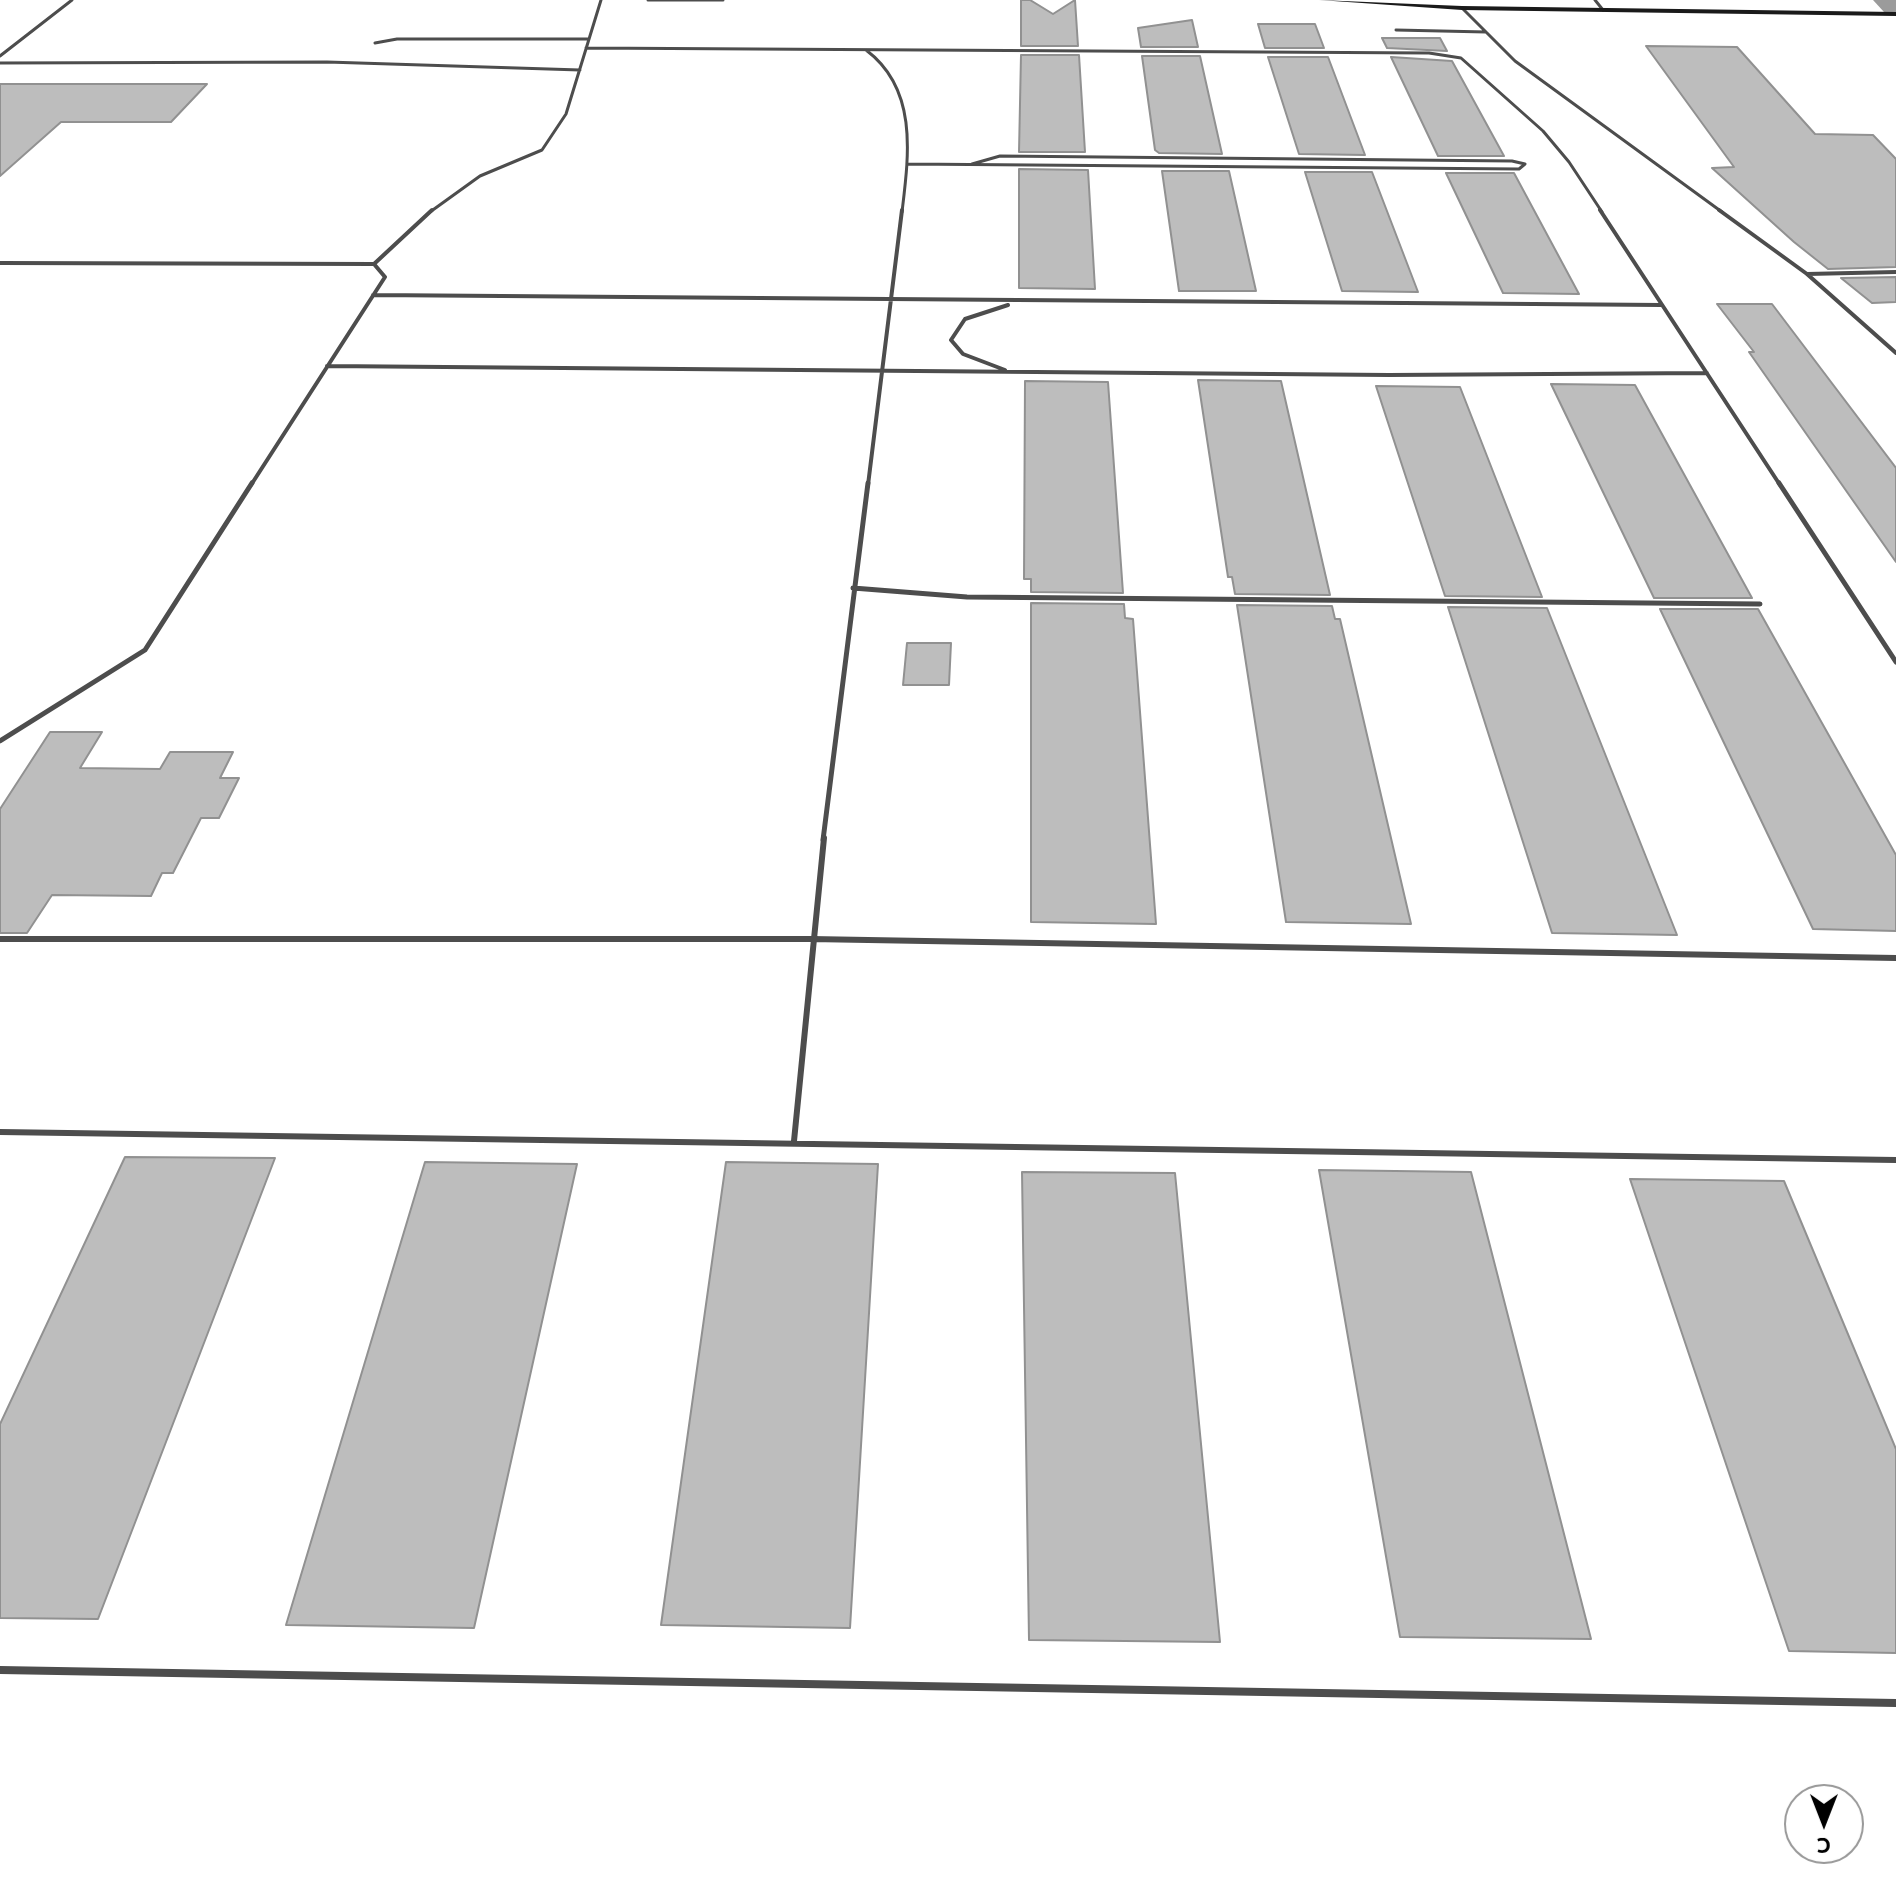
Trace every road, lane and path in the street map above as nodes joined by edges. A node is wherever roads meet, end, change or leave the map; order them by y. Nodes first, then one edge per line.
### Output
1 (72, 0) edge
2 (601, 0) edge
3 (648, 0) edge
4 (723, 0) edge
5 (1322, 0) edge
6 (1595, 0) edge
7 (1462, 8) junction
8 (1603, 10) junction
9 (1896, 14) edge
10 (1396, 30) dead end
11 (1486, 32) junction
12 (589, 39) junction
13 (375, 43) dead end
14 (586, 48) junction
15 (866, 50) junction
16 (0, 56) edge
17 (0, 63) edge
18 (580, 70) junction
19 (908, 164) junction
20 (972, 164) junction
21 (0, 263) edge
22 (374, 264) junction
23 (1896, 272) edge
24 (1807, 274) junction
25 (373, 295) junction
26 (892, 300) junction
27 (1023, 302) junction
28 (1662, 305) junction
29 (1896, 353) edge
30 (327, 366) junction
31 (882, 372) junction
32 (1014, 373) junction
33 (1707, 373) junction
34 (853, 588) junction
35 (1760, 604) dead end
36 (1896, 662) edge
37 (0, 741) edge
38 (0, 939) edge
39 (811, 939) junction
40 (1896, 958) edge
41 (0, 1132) edge
42 (794, 1141) junction
43 (1896, 1160) edge
44 (0, 1670) edge
45 (1896, 1703) edge

1 - 16 lane
2 - 12 lane
3 - 4 lane
5 - 7 main road
6 - 8 lane
7 - 8 main road
7 - 11 lane
8 - 9 main road
10 - 11 lane
11 - 24 lane
12 - 13 lane
12 - 14 lane
14 - 15 lane
14 - 18 lane
15 - 19 lane
15 - 28 lane
17 - 18 lane
18 - 22 lane
19 - 20 lane
19 - 26 lane
20 - 20 lane
21 - 22 lane
22 - 25 lane
23 - 24 lane
24 - 29 lane
25 - 26 lane
25 - 30 lane
26 - 27 lane
26 - 31 lane
27 - 28 lane
27 - 32 lane
28 - 33 lane
30 - 31 lane
30 - 37 lane
31 - 32 lane
31 - 34 lane
32 - 33 lane
33 - 36 lane
34 - 35 lane
34 - 39 lane
38 - 39 lane
39 - 40 lane
39 - 42 lane
41 - 42 lane
42 - 43 lane
44 - 45 lane

